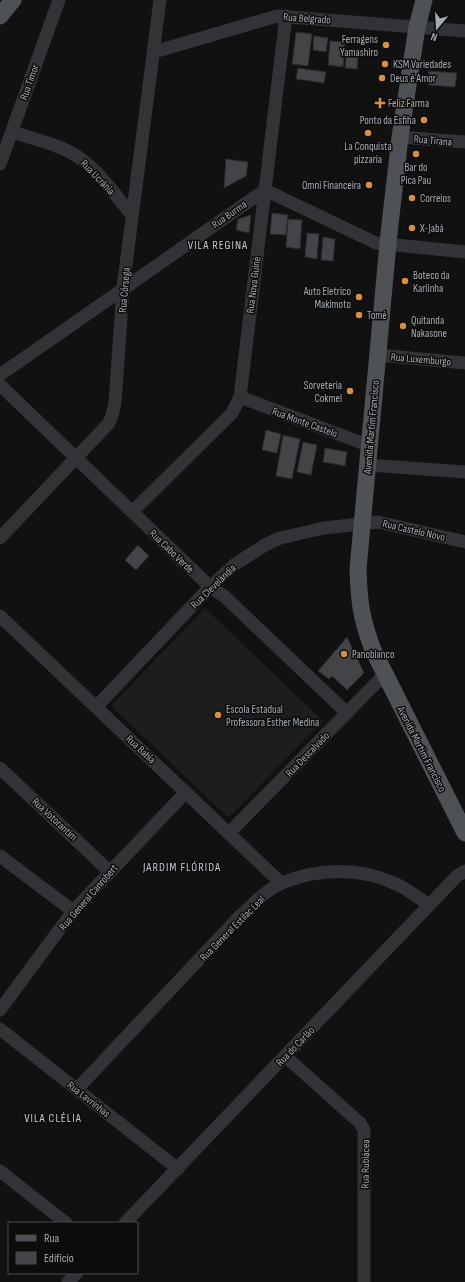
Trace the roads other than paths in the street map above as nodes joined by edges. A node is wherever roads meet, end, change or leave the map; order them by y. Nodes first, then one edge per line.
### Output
1 (59, 0) edge
2 (160, 0) edge
3 (424, 0) edge
4 (286, 16) junction
5 (418, 27) junction
6 (465, 31) edge
7 (154, 52) junction
8 (12, 132) junction
9 (400, 137) junction
10 (465, 142) edge
11 (0, 164) edge
12 (265, 190) junction
13 (132, 215) junction
14 (388, 245) junction
15 (465, 252) edge
16 (123, 288) junction
17 (378, 355) junction
18 (465, 363) edge
19 (0, 375) edge
20 (0, 385) edge
21 (240, 398) junction
22 (370, 446) junction
23 (76, 458) junction
24 (368, 465) junction
25 (465, 472) edge
26 (132, 512) junction
27 (363, 523) junction
28 (0, 538) edge
29 (465, 542) edge
30 (210, 587) junction
31 (0, 616) edge
32 (385, 674) junction
33 (96, 707) junction
34 (347, 713) junction
35 (0, 768) edge
36 (186, 792) junction
37 (229, 833) junction
38 (465, 833) edge
39 (0, 856) edge
40 (110, 871) junction
41 (465, 871) edge
42 (281, 883) junction
43 (429, 905) junction
44 (73, 911) junction
45 (0, 1010) edge
46 (0, 1029) edge
47 (285, 1056) junction
48 (77, 1089) junction
49 (178, 1169) junction
50 (0, 1171) edge
51 (65, 1222) edge
52 (126, 1222) edge
53 (76, 1274) edge
54 (68, 1282) edge
55 (364, 1282) edge

1 - 8 street, Rua Timor
2 - 7 street, Rua Córsega
3 - 5 main road, Avenida Martim Francisco
4 - 5 street, Rua Belgrado
4 - 7 street, Rua Belgrado
4 - 12 street, Rua Nova Guiné
5 - 6 street, Rua Belgrado
5 - 9 main road, Avenida Martim Francisco
7 - 13 street, Rua Córsega
8 - 11 street, Rua Timor
8 - 13 street, Rua Ucrânia
9 - 10 street, Rua Tirana
9 - 14 main road, Avenida Martim Francisco
12 - 14 street
12 - 16 street, Rua Burma
12 - 21 street, Rua Nova Guiné
13 - 16 street, Rua Córsega
14 - 15 street
14 - 17 main road, Avenida Martim Francisco
16 - 19 street, Rua Burma
16 - 23 street, Rua Córsega
17 - 18 street, Rua Luxemburgo
17 - 22 main road, Avenida Martim Francisco
20 - 23 street, Rua Cabo Verde
21 - 22 street, Rua Monte Castelo
21 - 26 street, Rua Nova Guiné
22 - 24 main road, Avenida Martim Francisco
23 - 26 street, Rua Cabo Verde
23 - 28 street, Rua Córsega
24 - 25 street
24 - 27 main road, Avenida Martim Francisco
26 - 30 street, Rua Cabo Verde
27 - 29 street, Rua Castelo Novo
27 - 30 street, Rua Clevelândia
27 - 32 main road, Avenida Martim Francisco
30 - 33 street, Rua Clevelândia
30 - 34 street, Rua Cabo Verde
31 - 33 street, Rua Bahia
32 - 34 street, Rua Descalvado
32 - 38 main road, Avenida Martim Francisco
33 - 36 street, Rua Bahia
34 - 37 street, Rua Descalvado
35 - 40 street, Rua Votorantim
36 - 37 street, Rua Bahia
36 - 40 street, Rua General Canrobert
37 - 42 street, Rua Bahia
39 - 44 street
40 - 44 street, Rua General Canrobert
41 - 43 street, Rua do Carlão
42 - 43 street, Rua General Estilac Leal
42 - 48 street, Rua General Estilac Leal
43 - 47 street, Rua do Carlão
44 - 45 street, Rua General Canrobert
46 - 48 street, Rua Lavrinhas
47 - 49 street, Rua do Carlão
47 - 55 street, Rua Rubiácea
48 - 49 street, Rua Lavrinhas
49 - 52 street, Rua do Carlão
50 - 51 street
53 - 54 street

